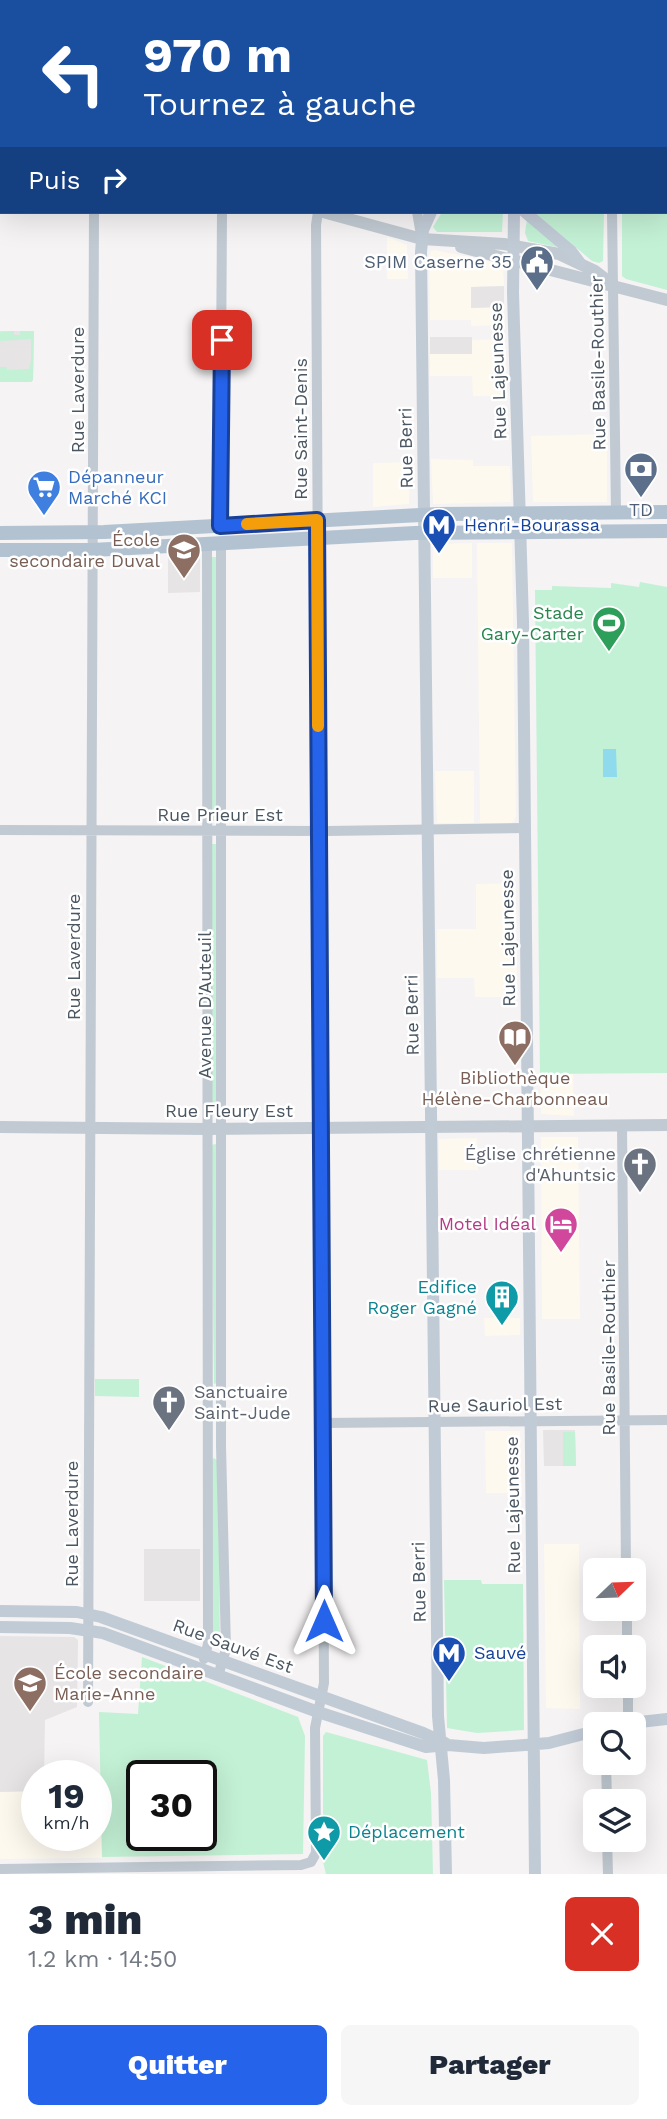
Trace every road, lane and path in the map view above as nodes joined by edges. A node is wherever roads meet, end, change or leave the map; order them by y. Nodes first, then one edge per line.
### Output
1 (94, 214) edge
2 (222, 214) edge
3 (320, 214) edge
4 (328, 214) edge
5 (417, 214) edge
6 (430, 214) edge
7 (514, 214) edge
8 (527, 214) edge
9 (612, 214) edge
10 (422, 239) junction
11 (444, 242) junction
12 (514, 245) junction
13 (514, 260) junction
14 (580, 263) junction
15 (613, 285) junction
16 (667, 300) edge
17 (667, 512) edge
18 (616, 513) junction
19 (521, 514) junction
20 (424, 515) junction
21 (317, 520) junction
22 (220, 526) junction
23 (667, 531) edge
24 (92, 532) junction
25 (521, 532) junction
26 (0, 533) edge
27 (425, 533) junction
28 (317, 538) junction
29 (214, 544) junction
30 (0, 550) edge
31 (93, 550) junction
32 (524, 828) junction
33 (0, 830) edge
34 (91, 830) junction
35 (428, 830) junction
36 (207, 831) junction
37 (221, 831) junction
38 (319, 831) junction
39 (667, 1125) edge
40 (527, 1126) junction
41 (622, 1126) junction
42 (0, 1127) edge
43 (89, 1127) junction
44 (431, 1127) junction
45 (207, 1129) junction
46 (221, 1129) junction
47 (321, 1129) junction
48 (626, 1420) junction
49 (667, 1420) edge
50 (530, 1421) junction
51 (434, 1422) junction
52 (323, 1423) junction
53 (626, 1558) edge
54 (0, 1612) edge
55 (87, 1614) junction
56 (0, 1627) edge
57 (87, 1630) junction
58 (205, 1655) junction
59 (223, 1661) junction
60 (200, 1669) junction
61 (218, 1676) junction
62 (323, 1698) junction
63 (88, 1702) dead end
64 (318, 1712) junction
65 (667, 1719) edge
66 (646, 1721) edge
67 (583, 1734) edge
68 (443, 1744) junction
69 (533, 1745) junction
70 (607, 1852) edge
71 (0, 1869) edge
72 (446, 1874) edge
73 (535, 1874) edge
74 (608, 1874) edge

1 - 24 street, Rue Laverdure
2 - 22 street
3 - 21 street, Rue Saint-Denis
4 - 10 street
5 - 10 street, Rue Berri
6 - 10 main road, Rue Berri
7 - 12 main road, Rue Lajeunesse
8 - 14 main road
9 - 15 street, Rue Basile-Routhier
10 - 11 street
10 - 20 main road, Rue Berri
11 - 12 street
11 - 13 street
12 - 13 main road, Rue Lajeunesse
12 - 14 street
13 - 15 street
13 - 19 main road, Rue Lajeunesse
14 - 15 street
15 - 16 street
15 - 18 street, Rue Basile-Routhier
17 - 18 main road
18 - 19 main road
19 - 20 main road
19 - 25 main road, Rue Lajeunesse
20 - 21 main road
20 - 27 main road, Rue Berri
21 - 22 main road
21 - 28 street, Rue Saint-Denis
22 - 24 main road
23 - 25 main road
24 - 26 main road
24 - 31 street, Rue Laverdure
25 - 27 main road
25 - 32 main road, Rue Lajeunesse
27 - 28 main road
27 - 35 main road, Rue Berri
28 - 29 main road
28 - 38 street, Rue Saint-Denis
29 - 31 main road
29 - 36 street, Avenue D'Auteuil
29 - 37 street, Avenue D'Auteuil
30 - 31 main road
31 - 34 street, Rue Laverdure
32 - 35 street, Rue Prieur Est
32 - 40 main road, Rue Lajeunesse
33 - 34 street, Rue Prieur Est
34 - 36 street, Rue Prieur Est
34 - 43 street, Rue Laverdure
35 - 38 street, Rue Prieur Est
35 - 44 main road, Rue Berri
36 - 37 street, Rue Prieur Est
36 - 45 street, Avenue D'Auteuil
37 - 38 street, Rue Prieur Est
37 - 46 street, Avenue D'Auteuil
38 - 47 street, Rue Saint-Denis
39 - 41 street, Rue Fleury Est
40 - 41 street, Rue Fleury Est
40 - 44 street, Rue Fleury Est
40 - 50 main road, Rue Lajeunesse
41 - 48 street, Rue Basile-Routhier
42 - 43 street, Rue Fleury Est
43 - 45 street, Rue Fleury Est
43 - 55 street, Rue Laverdure
44 - 47 street, Rue Fleury Est
44 - 51 main road, Rue Berri
45 - 46 street, Rue Fleury Est
45 - 58 street, Avenue D'Auteuil
46 - 47 street, Rue Fleury Est
46 - 59 street, Avenue D'Auteuil
47 - 52 street, Rue Saint-Denis
48 - 49 street, Rue Sauriol Est
48 - 50 street, Rue Sauriol Est
48 - 53 street, Rue Basile-Routhier
50 - 51 street, Rue Sauriol Est
50 - 69 main road, Rue Lajeunesse
51 - 52 street, Rue Sauriol Est
51 - 68 main road, Rue Berri
52 - 62 street, Rue Saint-Denis
54 - 55 main road, Rue Sauvé Est
55 - 57 street, Rue Laverdure
55 - 58 main road, Rue Sauvé Est
56 - 57 main road, Rue Sauvé Est
57 - 60 main road, Rue Sauvé Est
57 - 63 street, Rue Laverdure
58 - 59 main road, Rue Sauvé Est
58 - 60 street, Avenue D'Auteuil
59 - 61 street, Avenue D'Auteuil
59 - 62 main road, Rue Sauvé Est
60 - 61 main road, Rue Sauvé Est
61 - 64 main road, Rue Sauvé Est
62 - 64 street, Rue Saint-Denis
62 - 68 main road, Rue Sauvé Est
64 - 68 main road, Rue Sauvé Est
64 - 71 street, Rue Saint-Denis
65 - 66 main road
67 - 69 main road, Rue Sauvé Est
68 - 69 main road, Rue Sauvé Est
68 - 72 main road, Rue Berri
69 - 73 main road, Rue Lajeunesse
70 - 74 street

